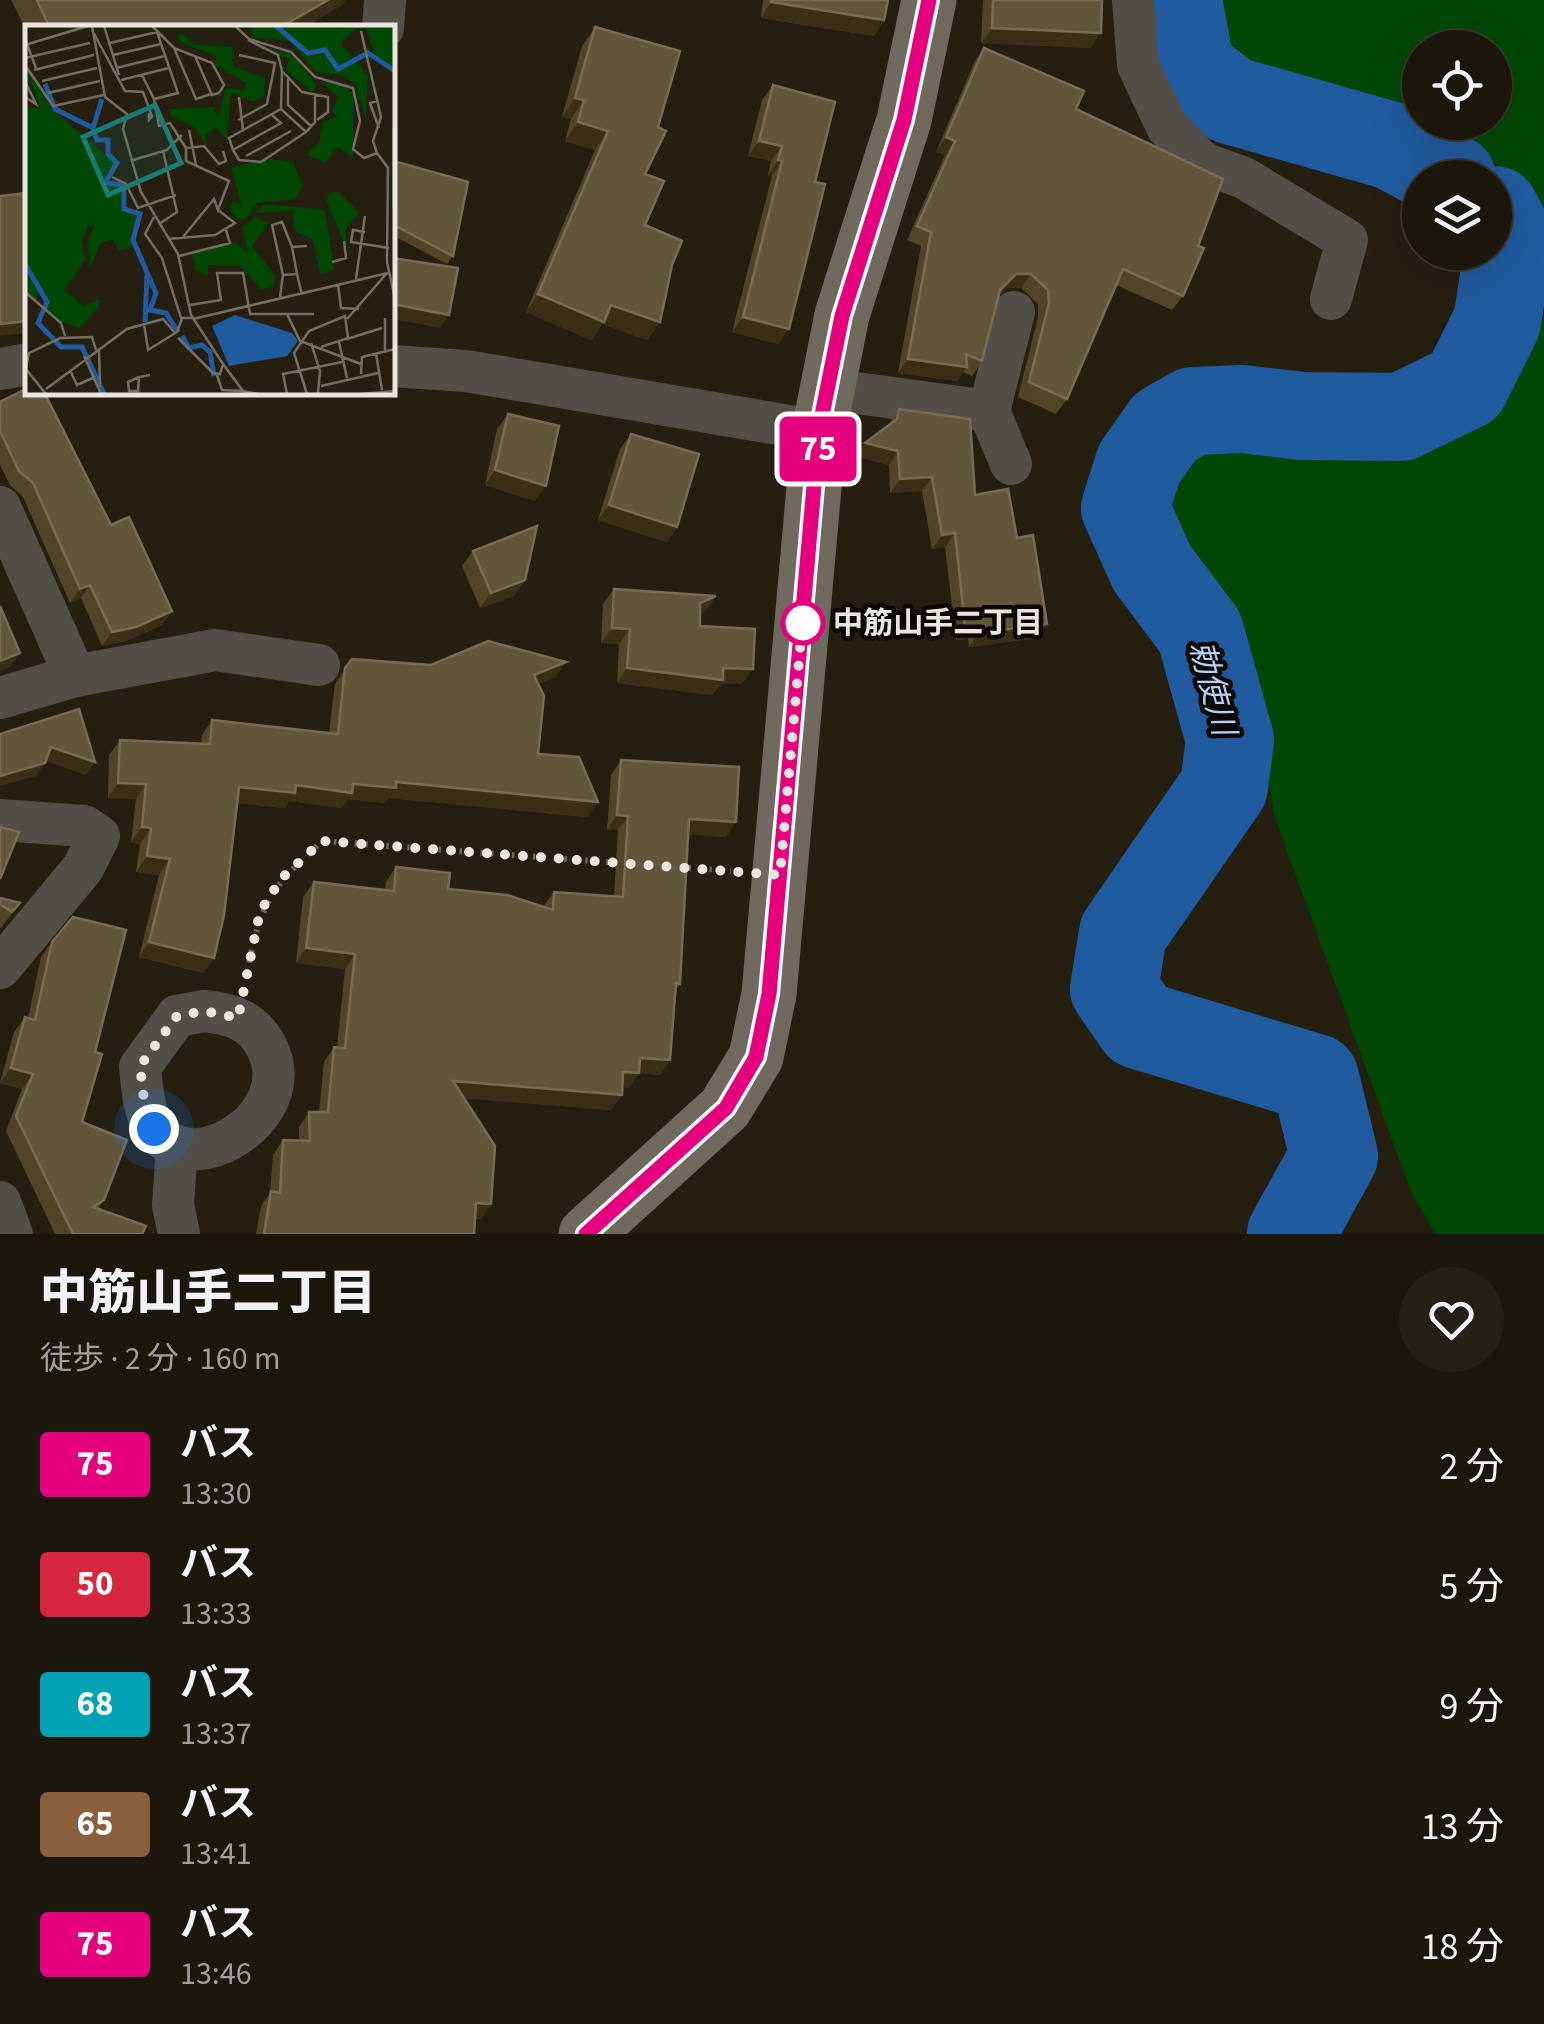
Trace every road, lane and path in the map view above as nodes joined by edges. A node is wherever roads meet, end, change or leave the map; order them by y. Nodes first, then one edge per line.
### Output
1 (385, 0) edge
2 (928, 0) edge
3 (1133, 0) edge
4 (383, 25) edge
5 (1331, 298) dead end
6 (1014, 312) dead end
7 (25, 364) edge
8 (395, 366) edge
9 (0, 368) edge
10 (823, 410) junction
11 (989, 411) junction
12 (1011, 464) dead end
13 (0, 507) edge
14 (319, 665) dead end
15 (75, 676) junction
16 (0, 698) edge
17 (0, 820) edge
18 (641, 864) edge
19 (661, 866) edge
20 (780, 875) junction
21 (0, 968) edge
22 (238, 1018) junction
23 (177, 1146) junction
24 (0, 1202) edge
25 (12, 1234) edge
26 (179, 1234) edge
27 (586, 1234) edge

1 - 4 street
2 - 10 street
3 - 5 street
6 - 11 street
7 - 9 street
8 - 10 street
10 - 11 street
10 - 20 street
11 - 12 street
13 - 15 street
14 - 15 street
15 - 16 street
17 - 21 street
18 - 22 path
19 - 20 path
20 - 27 street
22 - 23 street
22 - 23 street
23 - 26 street
24 - 25 street

